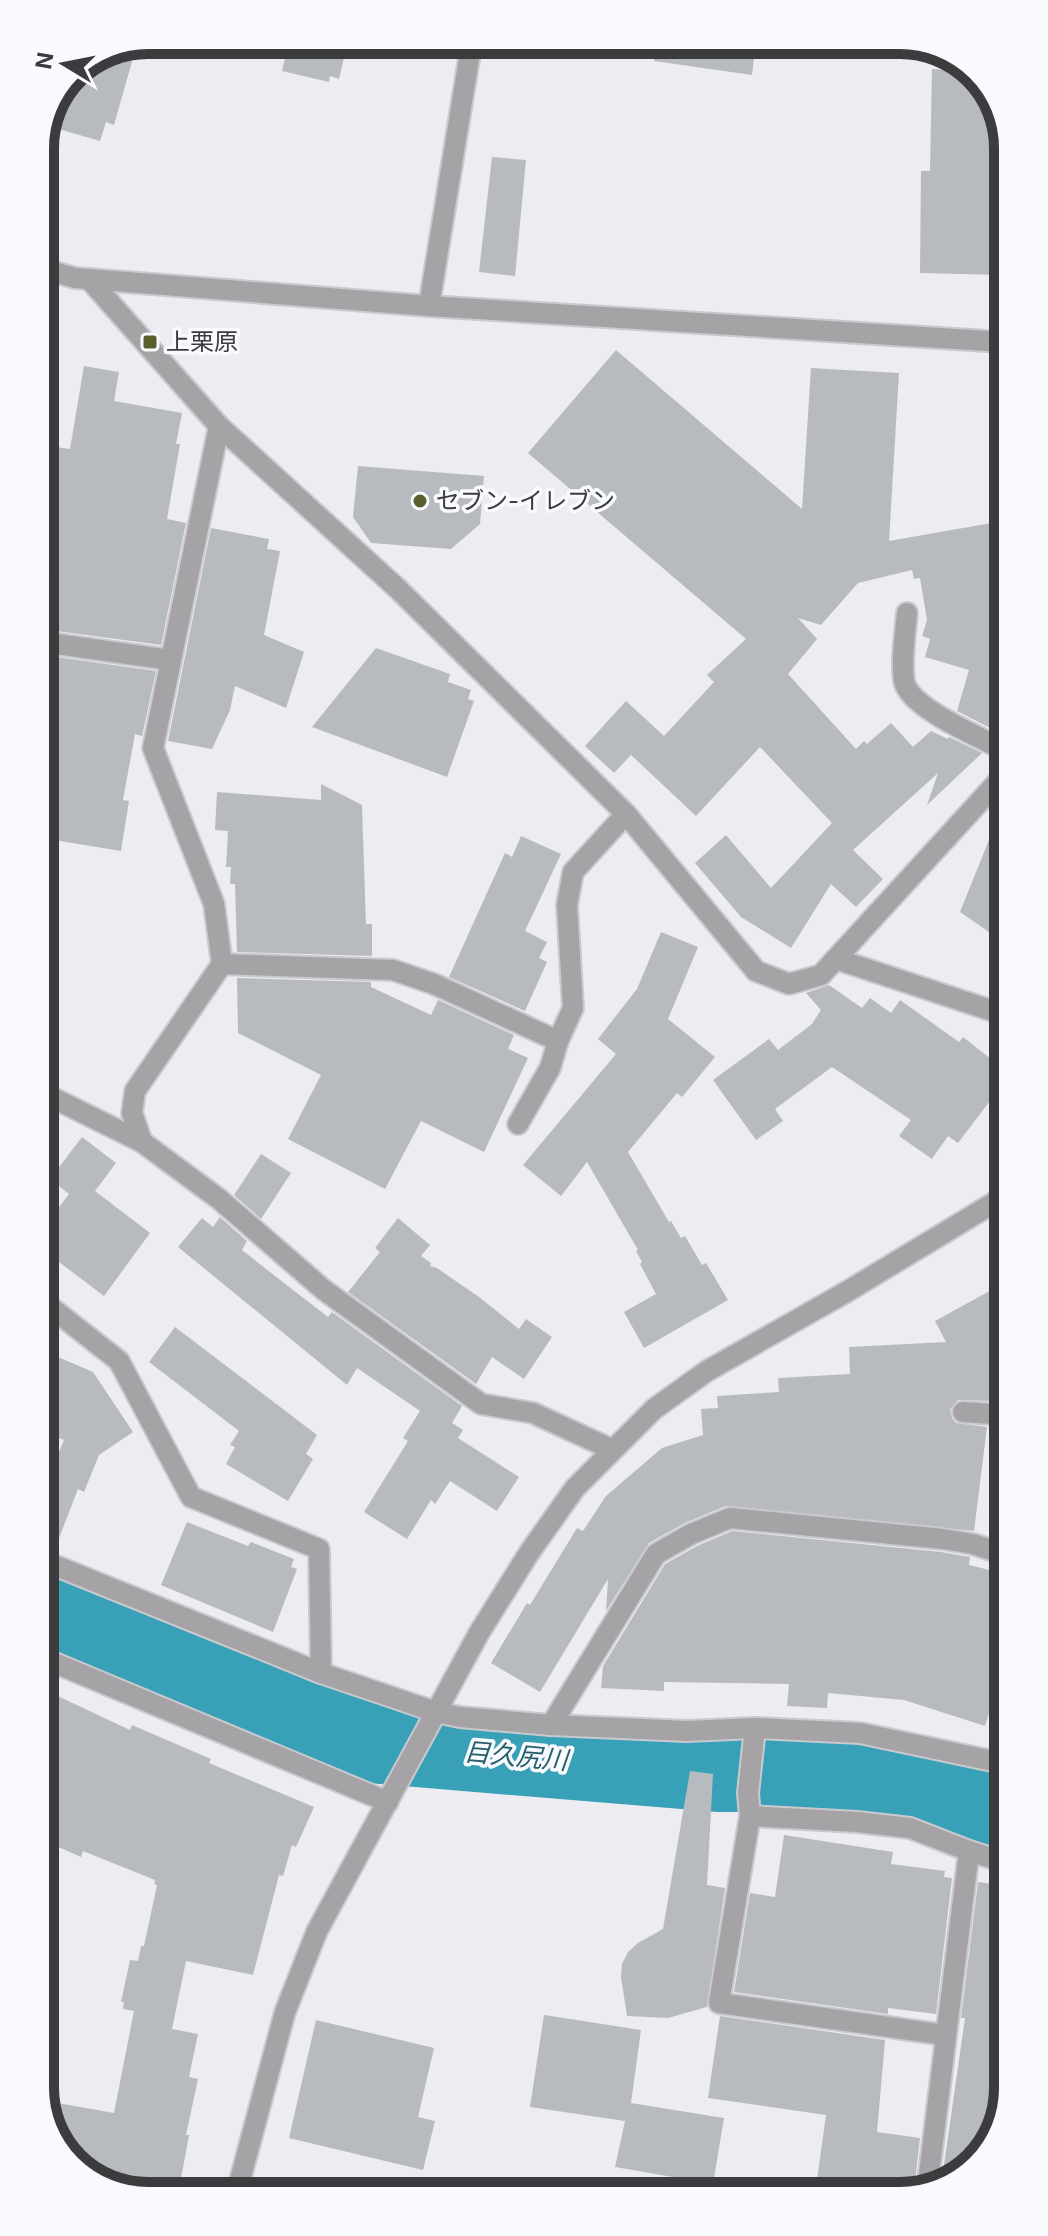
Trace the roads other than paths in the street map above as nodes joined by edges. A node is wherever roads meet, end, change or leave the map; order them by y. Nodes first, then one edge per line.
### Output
1 (470, 54) edge
2 (54, 271) edge
3 (89, 279) junction
4 (429, 306) junction
5 (994, 341) edge
6 (219, 426) junction
7 (907, 613) dead end
8 (54, 644) edge
9 (171, 660) junction
10 (994, 745) edge
11 (994, 786) edge
12 (626, 814) junction
13 (836, 959) junction
14 (222, 964) junction
15 (994, 1011) edge
16 (558, 1041) junction
17 (54, 1098) edge
18 (518, 1124) dead end
19 (142, 1142) junction
20 (994, 1203) edge
21 (54, 1310) edge
22 (963, 1412) dead end
23 (994, 1414) edge
24 (611, 1449) junction
25 (994, 1551) edge
26 (54, 1565) edge
27 (54, 1663) edge
28 (321, 1673) junction
29 (436, 1712) junction
30 (551, 1725) junction
31 (755, 1728) junction
32 (994, 1761) edge
33 (392, 1795) junction
34 (750, 1816) junction
35 (969, 1851) junction
36 (994, 1859) edge
37 (945, 2035) junction
38 (928, 2177) edge
39 (239, 2182) edge

1 - 4 street
2 - 3 street
3 - 4 street
3 - 6 street
4 - 5 street
6 - 9 street
6 - 12 street
7 - 10 street
8 - 9 street
9 - 14 street
11 - 13 street
12 - 13 street
12 - 16 street
13 - 15 street
14 - 16 street
14 - 19 street
16 - 18 street
17 - 19 street
19 - 24 street
20 - 24 street
21 - 28 street
22 - 23 street
24 - 29 street
25 - 30 street
26 - 28 street
27 - 33 street
28 - 29 street
29 - 30 street
29 - 33 street
30 - 31 street
31 - 32 street
31 - 34 street
33 - 39 street
34 - 35 street
34 - 37 street
35 - 36 street
35 - 37 street
37 - 38 street

